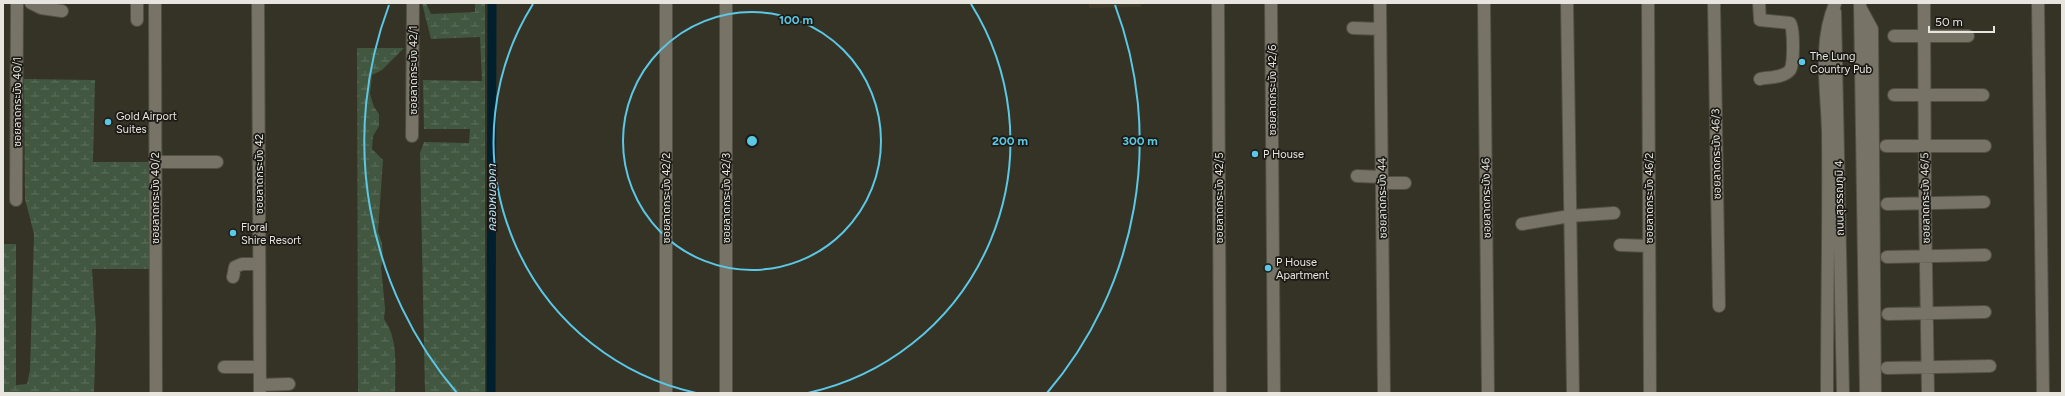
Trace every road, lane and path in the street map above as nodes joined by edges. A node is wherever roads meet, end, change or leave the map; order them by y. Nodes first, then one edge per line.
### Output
1 (17, 3) edge
2 (31, 3) edge
3 (136, 3) edge
4 (155, 3) edge
5 (258, 3) edge
6 (413, 3) edge
7 (666, 3) edge
8 (726, 3) edge
9 (1218, 3) edge
10 (1271, 3) edge
11 (1380, 3) edge
12 (1484, 3) edge
13 (1567, 3) edge
14 (1648, 3) edge
15 (1714, 3) edge
16 (1759, 3) edge
17 (1835, 3) edge
18 (1924, 3) edge
19 (2038, 3) edge
20 (1860, 5) edge
21 (62, 11) dead end
22 (136, 20) dead end
23 (1353, 28) dead end
24 (1380, 29) junction
25 (1894, 36) dead end
26 (1925, 36) junction
27 (1968, 36) dead end
28 (1760, 79) dead end
29 (1894, 95) dead end
30 (1924, 95) junction
31 (1983, 95) dead end
32 (412, 136) dead end
33 (1886, 146) dead end
34 (1985, 146) dead end
35 (1925, 147) junction
36 (155, 162) junction
37 (217, 162) dead end
38 (1357, 176) dead end
39 (1382, 180) junction
40 (1405, 183) dead end
41 (16, 200) dead end
42 (1984, 202) dead end
43 (1887, 204) dead end
44 (1925, 204) junction
45 (1614, 213) dead end
46 (1570, 216) junction
47 (1522, 224) dead end
48 (1620, 245) dead end
49 (1649, 246) junction
50 (1986, 255) dead end
51 (1926, 256) junction
52 (1887, 257) dead end
53 (259, 264) junction
54 (233, 277) dead end
55 (1719, 306) dead end
56 (1986, 312) dead end
57 (1927, 313) junction
58 (1888, 314) dead end
59 (1990, 366) dead end
60 (224, 367) dead end
61 (260, 367) junction
62 (1887, 368) dead end
63 (1928, 368) junction
64 (289, 384) dead end
65 (260, 389) edge
66 (156, 393) edge
67 (666, 393) edge
68 (726, 393) edge
69 (1220, 393) edge
70 (1274, 393) edge
71 (1384, 393) edge
72 (1488, 393) edge
73 (1573, 393) edge
74 (1650, 393) edge
75 (1827, 393) edge
76 (1843, 393) edge
77 (1866, 393) edge
78 (1875, 393) edge
79 (1928, 393) edge
80 (2043, 393) edge

1 - 41 street, ซอยลาดกระบัง 40/1
2 - 21 street
3 - 22 street
4 - 36 street, ซอยลาดกระบัง 40/2
5 - 53 street, ซอยลาดกระบัง 42
6 - 32 street, ซอยลาดกระบัง 42/1
7 - 67 street, ซอยลาดกระบัง 42/2
8 - 68 street, ซอยลาดกระบัง 42/3
9 - 69 street, ซอยลาดกระบัง 42/5
10 - 70 street, ซอยลาดกระบัง 42/6
11 - 24 street, ซอยลาดกระบัง 44
12 - 72 street, ซอยลาดกระบัง 46
13 - 46 street
14 - 49 street, ซอยลาดกระบัง 46/2
15 - 55 street, ซอยลาดกระบัง 46/3
16 - 28 street
17 - 75 street
17 - 76 street, ถนนสุวรรณภูมิ 4
18 - 26 street, ซอยลาดกระบัง 46/5
19 - 80 street
20 - 77 street
20 - 78 street
23 - 24 street
24 - 39 street, ซอยลาดกระบัง 44
25 - 26 street
26 - 27 street
26 - 30 street, ซอยลาดกระบัง 46/5
29 - 30 street
30 - 31 street
30 - 35 street, ซอยลาดกระบัง 46/5
33 - 35 street
34 - 35 street
35 - 44 street, ซอยลาดกระบัง 46/5
36 - 37 street
36 - 66 street, ซอยลาดกระบัง 40/2
38 - 39 street
39 - 40 street
39 - 71 street, ซอยลาดกระบัง 44
42 - 44 street
43 - 44 street
44 - 51 street, ซอยลาดกระบัง 46/5
45 - 46 street
46 - 47 street
46 - 73 street
48 - 49 street
49 - 74 street, ซอยลาดกระบัง 46/2
50 - 51 street
51 - 52 street
51 - 57 street, ซอยลาดกระบัง 46/5
53 - 54 street
53 - 61 street, ซอยลาดกระบัง 42
56 - 57 street
57 - 58 street
57 - 63 street, ซอยลาดกระบัง 46/5
59 - 63 street
60 - 61 street
61 - 65 street, ซอยลาดกระบัง 42
62 - 63 street
63 - 79 street, ซอยลาดกระบัง 46/5
64 - 65 street

